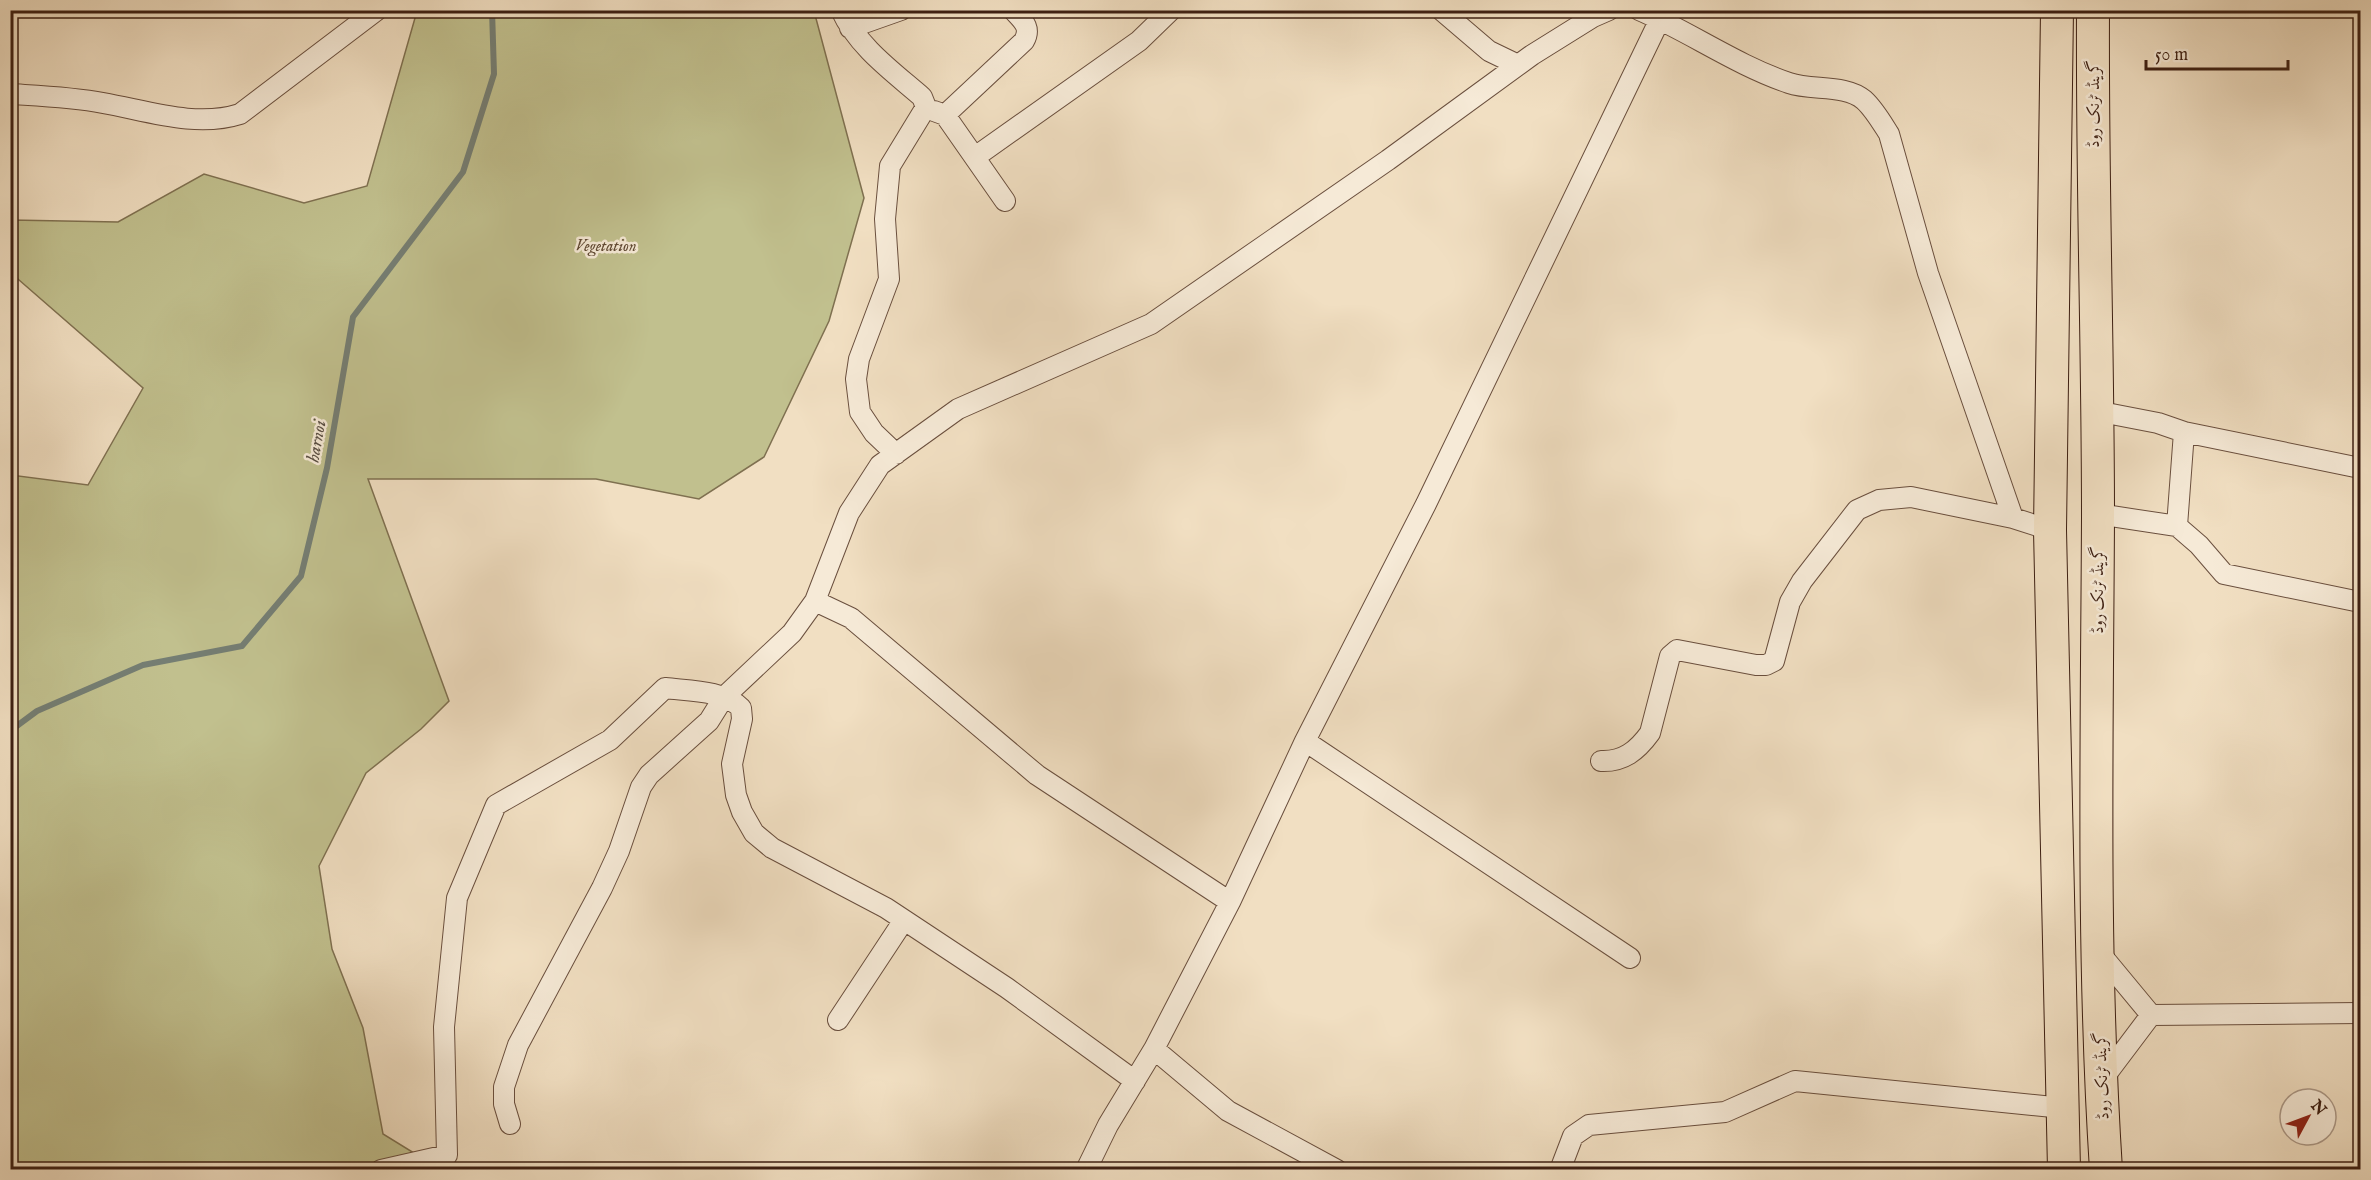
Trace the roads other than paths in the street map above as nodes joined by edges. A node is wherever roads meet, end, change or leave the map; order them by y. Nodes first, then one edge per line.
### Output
1 (377, 10) edge
2 (901, 10) edge
3 (1013, 10) edge
4 (1171, 10) edge
5 (1441, 10) edge
6 (1609, 10) edge
7 (1639, 10) edge
8 (2057, 10) edge
9 (2093, 10) edge
10 (845, 19) edge
11 (1660, 19) junction
12 (1518, 64) junction
13 (10, 94) edge
14 (926, 107) junction
15 (945, 115) junction
16 (975, 157) junction
17 (1005, 201) dead end
18 (2096, 411) junction
19 (2184, 432) junction
20 (896, 454) junction
21 (2361, 468) edge
22 (2098, 514) junction
23 (2013, 518) junction
24 (2177, 526) junction
25 (2050, 530) junction
26 (815, 601) junction
27 (2361, 602) edge
28 (724, 697) junction
29 (1305, 741) junction
30 (1601, 761) dead end
31 (1230, 902) junction
32 (904, 920) junction
33 (2098, 951) junction
34 (1630, 958) dead end
35 (2361, 1013) edge
36 (2151, 1015) junction
37 (838, 1020) dead end
38 (1154, 1049) junction
39 (1135, 1081) junction
40 (2100, 1082) junction
41 (2062, 1108) junction
42 (510, 1124) dead end
43 (381, 1170) edge
44 (1086, 1170) edge
45 (1337, 1170) edge
46 (1560, 1170) edge
47 (2064, 1170) edge
48 (2106, 1170) edge

1 - 13 street
2 - 10 street
3 - 15 street
4 - 16 street
5 - 12 street
6 - 12 street
7 - 11 street
8 - 25 highway
9 - 18 highway, گرینڈ ٹرنک روڈ
10 - 14 street
11 - 23 street
11 - 29 street
12 - 20 street
14 - 15 street
14 - 20 street
15 - 16 street
16 - 17 street
18 - 19 street
18 - 22 highway, گرینڈ ٹرنک روڈ
19 - 21 street
19 - 24 street
20 - 26 street
22 - 24 street
22 - 33 highway, گرینڈ ٹرنک روڈ
23 - 25 street
23 - 30 street
24 - 27 street
25 - 41 highway
26 - 28 street
26 - 31 street
28 - 32 street
28 - 42 street
28 - 43 street
29 - 31 street
29 - 34 street
31 - 38 street
32 - 37 street
32 - 39 street
33 - 36 street
33 - 40 highway, گرینڈ ٹرنک روڈ
35 - 36 street
36 - 40 street
38 - 39 street
38 - 45 street
39 - 44 street
40 - 48 highway, گرینڈ ٹرنک روڈ
41 - 46 street
41 - 47 highway

